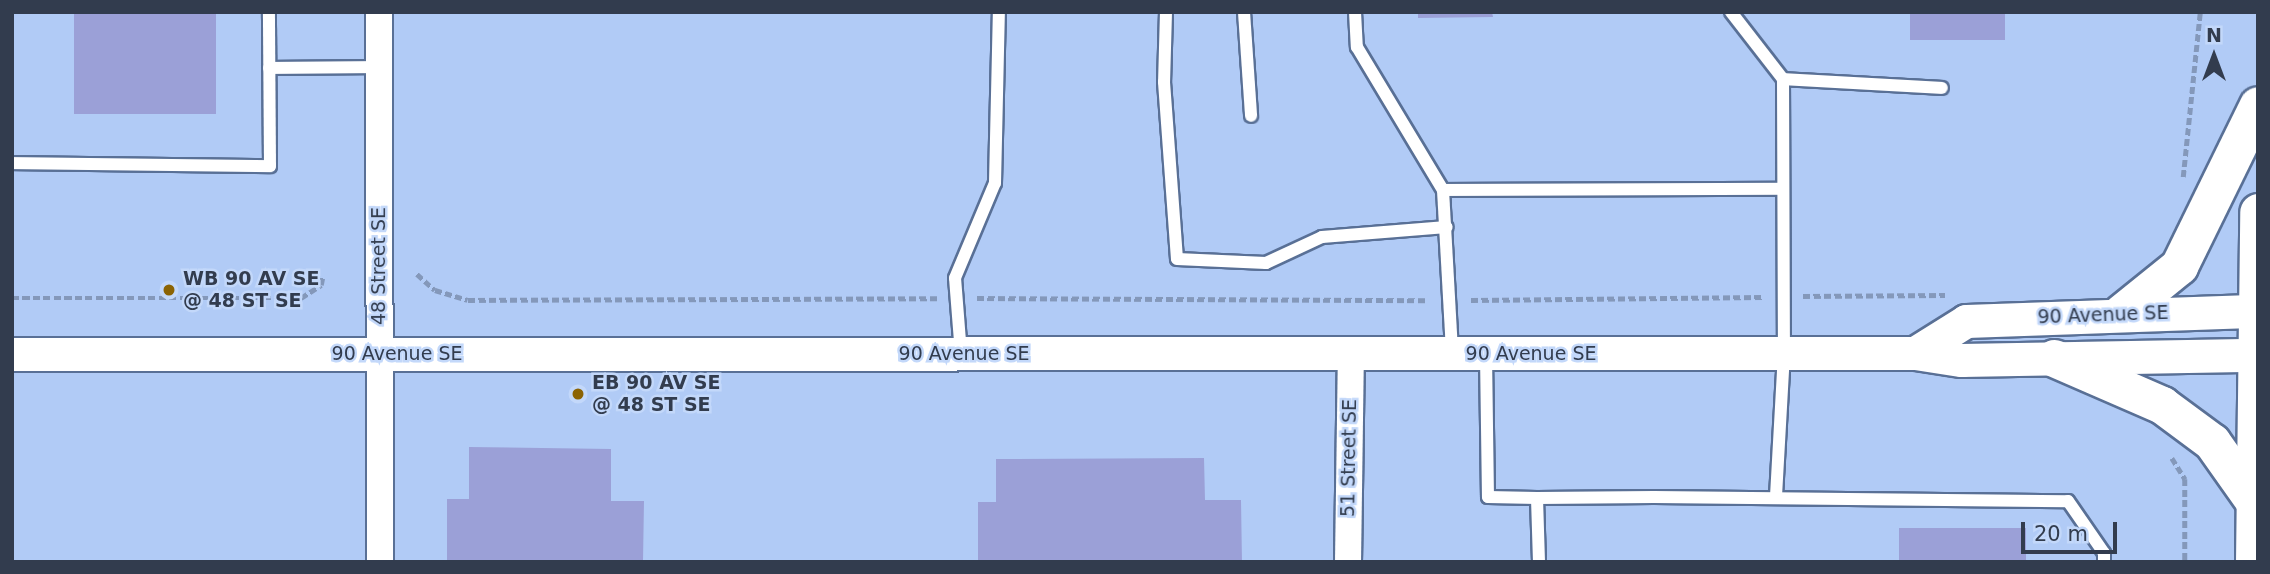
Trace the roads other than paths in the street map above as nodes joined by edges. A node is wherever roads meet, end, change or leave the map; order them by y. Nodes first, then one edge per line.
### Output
1 (269, 12) edge
2 (379, 12) edge
3 (999, 12) edge
4 (1166, 12) edge
5 (1244, 12) edge
6 (1355, 12) edge
7 (1731, 12) edge
8 (379, 67) junction
9 (269, 68) junction
10 (1783, 79) junction
11 (1942, 88) dead end
12 (2258, 106) edge
13 (1251, 116) dead end
14 (12, 163) edge
15 (1783, 189) junction
16 (1443, 190) junction
17 (2258, 212) edge
18 (1447, 227) junction
19 (2255, 311) edge
20 (2120, 313) junction
21 (1351, 353) junction
22 (1452, 353) junction
23 (1784, 353) junction
24 (1915, 353) junction
25 (12, 354) edge
26 (380, 354) junction
27 (961, 354) junction
28 (1486, 355) junction
29 (2255, 355) edge
30 (2054, 358) junction
31 (1537, 499) junction
32 (1776, 499) junction
33 (2253, 500) junction
34 (380, 562) edge
35 (1348, 562) edge
36 (1539, 562) edge
37 (2104, 562) edge
38 (2254, 562) edge

1 - 9 lane
2 - 8 street, 48 Street SE
3 - 27 lane
4 - 18 lane
5 - 13 lane
6 - 16 lane
7 - 10 lane
8 - 9 lane
8 - 26 street, 48 Street SE
9 - 14 lane
10 - 11 lane
10 - 15 lane
12 - 20 main road
15 - 16 lane
15 - 23 lane
16 - 18 lane
17 - 19 main road
18 - 22 lane
19 - 20 street, 90 Avenue SE
19 - 29 main road
20 - 24 street, 90 Avenue SE
21 - 22 street, 90 Avenue SE
21 - 27 street, 90 Avenue SE
21 - 35 street, 51 Street SE
22 - 28 street, 90 Avenue SE
23 - 24 street, 90 Avenue SE
23 - 28 street, 90 Avenue SE
23 - 32 lane
24 - 30 street, 90 Avenue SE
25 - 26 street, 90 Avenue SE
26 - 27 street, 90 Avenue SE
26 - 34 street, 48 Street SE
28 - 31 lane
29 - 30 street, 90 Avenue SE
29 - 33 main road
30 - 33 main road
31 - 32 lane
31 - 36 lane
32 - 37 lane
33 - 38 main road

